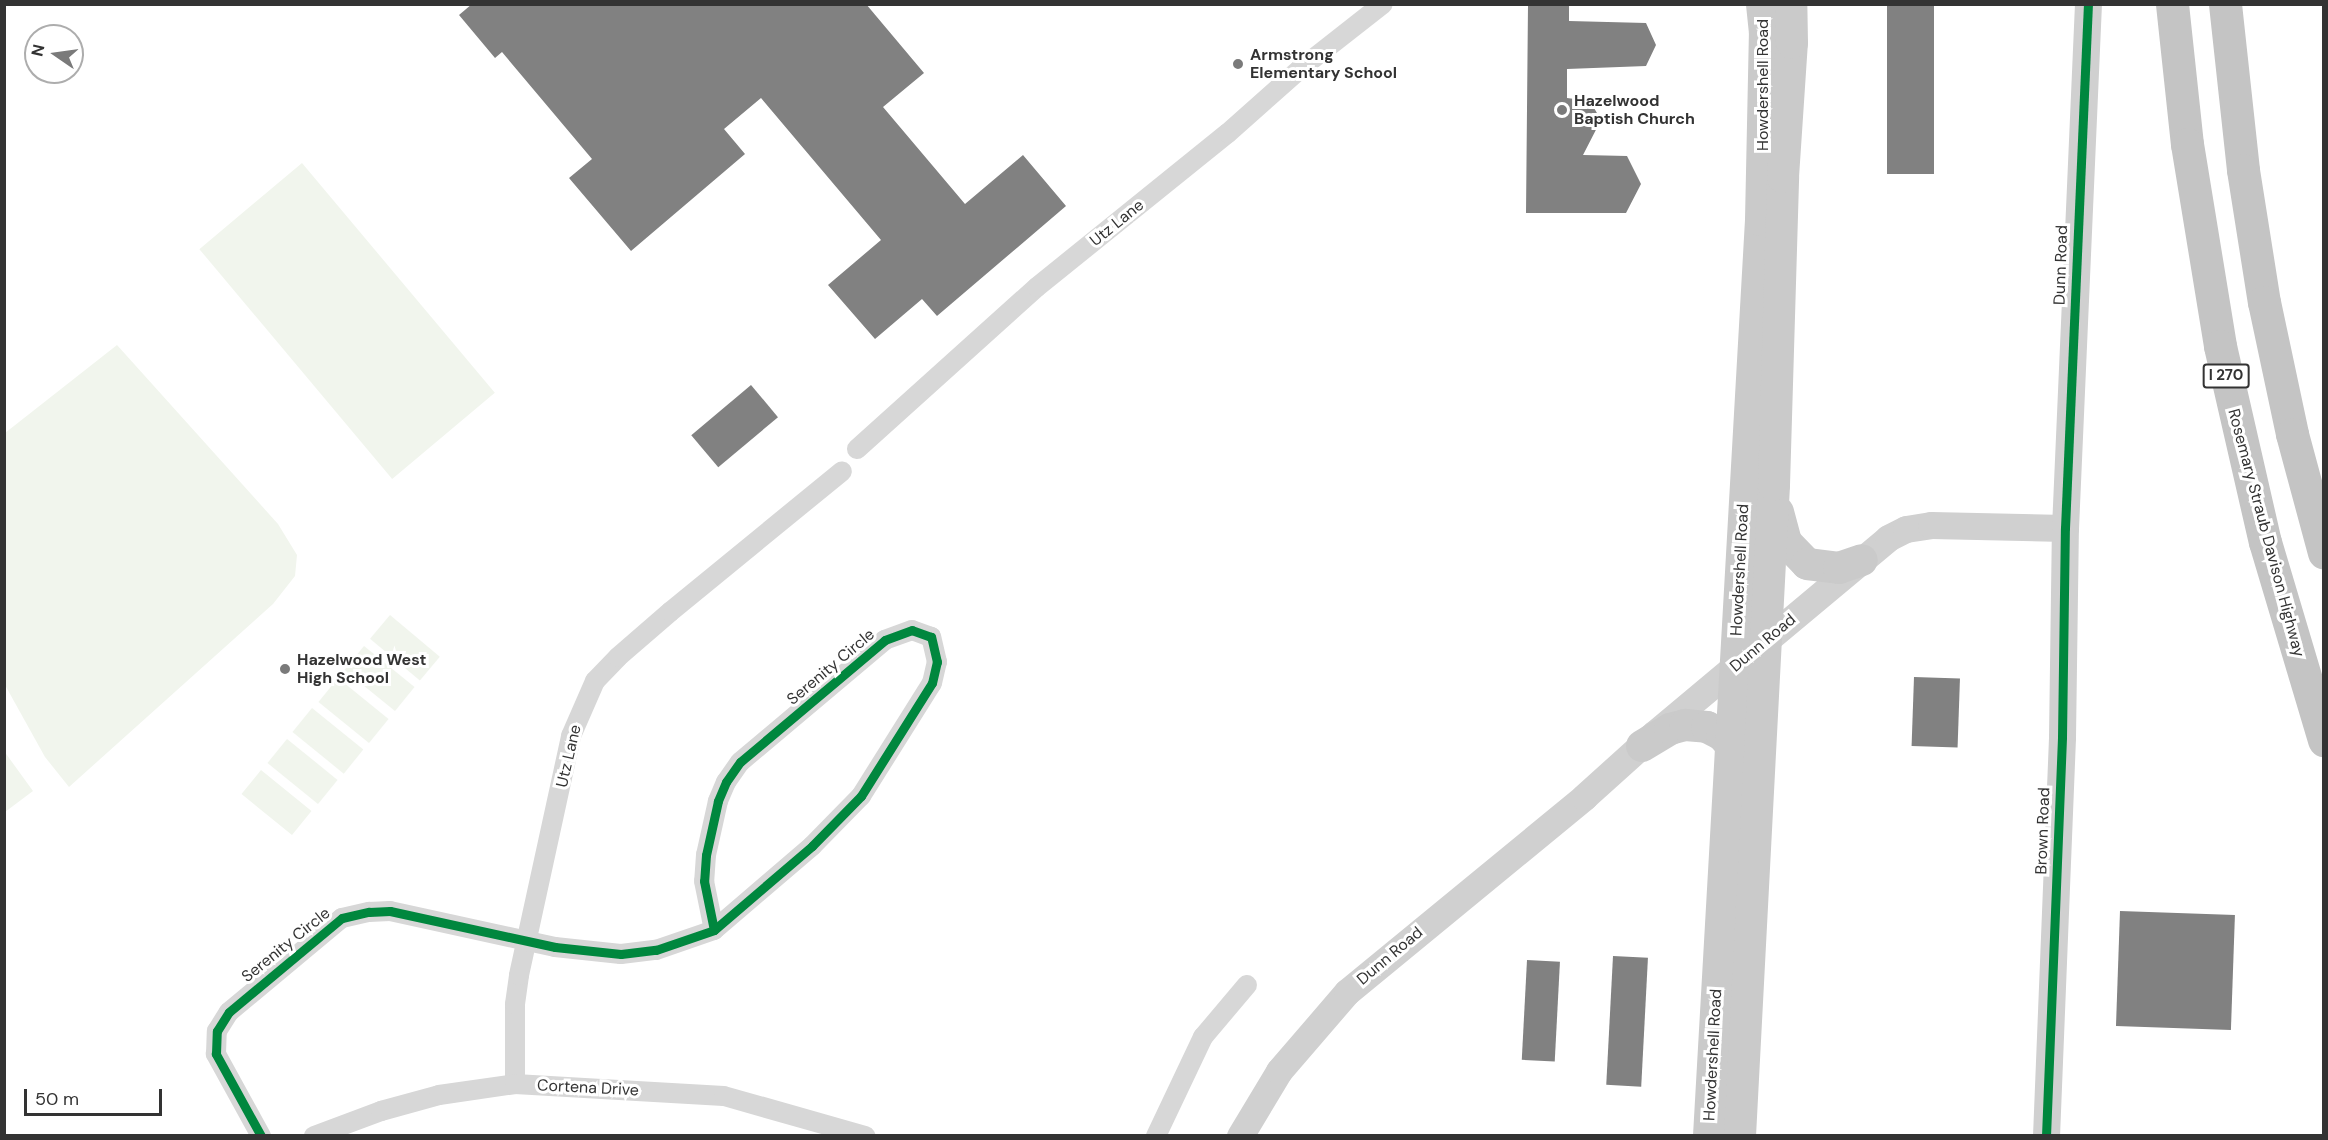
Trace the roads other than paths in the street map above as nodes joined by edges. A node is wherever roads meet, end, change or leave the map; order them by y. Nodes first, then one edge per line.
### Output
1 (1383, 4) edge
2 (1762, 4) edge
3 (1791, 4) edge
4 (2088, 4) edge
5 (2172, 4) edge
6 (2225, 4) edge
7 (857, 449) dead end
8 (842, 471) dead end
9 (1774, 485) junction
10 (2065, 528) junction
11 (2324, 553) edge
12 (1862, 560) junction
13 (1766, 640) junction
14 (1735, 667) junction
15 (2324, 740) edge
16 (1731, 745) junction
17 (1642, 746) junction
18 (714, 930) junction
19 (526, 941) junction
20 (1247, 985) dead end
21 (515, 1084) junction
22 (261, 1136) edge
23 (314, 1136) edge
24 (865, 1136) edge
25 (1156, 1136) edge
26 (1240, 1136) edge
27 (1709, 1136) edge
28 (1740, 1136) edge
29 (2046, 1136) edge

1 - 7 street, Utz Lane
2 - 14 main road, Howdershell Road
3 - 9 main road, Howdershell Road
4 - 10 street, Dunn Road
5 - 15 highway, Rosemary Straub Davison Highway / I 270
6 - 11 highway
8 - 19 street, Utz Lane
9 - 12 main road
9 - 13 main road, Howdershell Road
10 - 12 street, Dunn Road
10 - 29 street, Brown Road
12 - 13 street, Dunn Road
13 - 14 street, Dunn Road
13 - 28 main road, Howdershell Road
14 - 16 main road, Howdershell Road
14 - 17 street, Dunn Road
16 - 17 main road
16 - 27 main road, Howdershell Road
17 - 26 street, Dunn Road
18 - 18 street, Serenity Circle
18 - 19 street, Serenity Circle
19 - 21 street, Utz Lane
19 - 22 street, Serenity Circle
20 - 25 street
21 - 23 street, Cortena Drive
21 - 24 street, Cortena Drive

